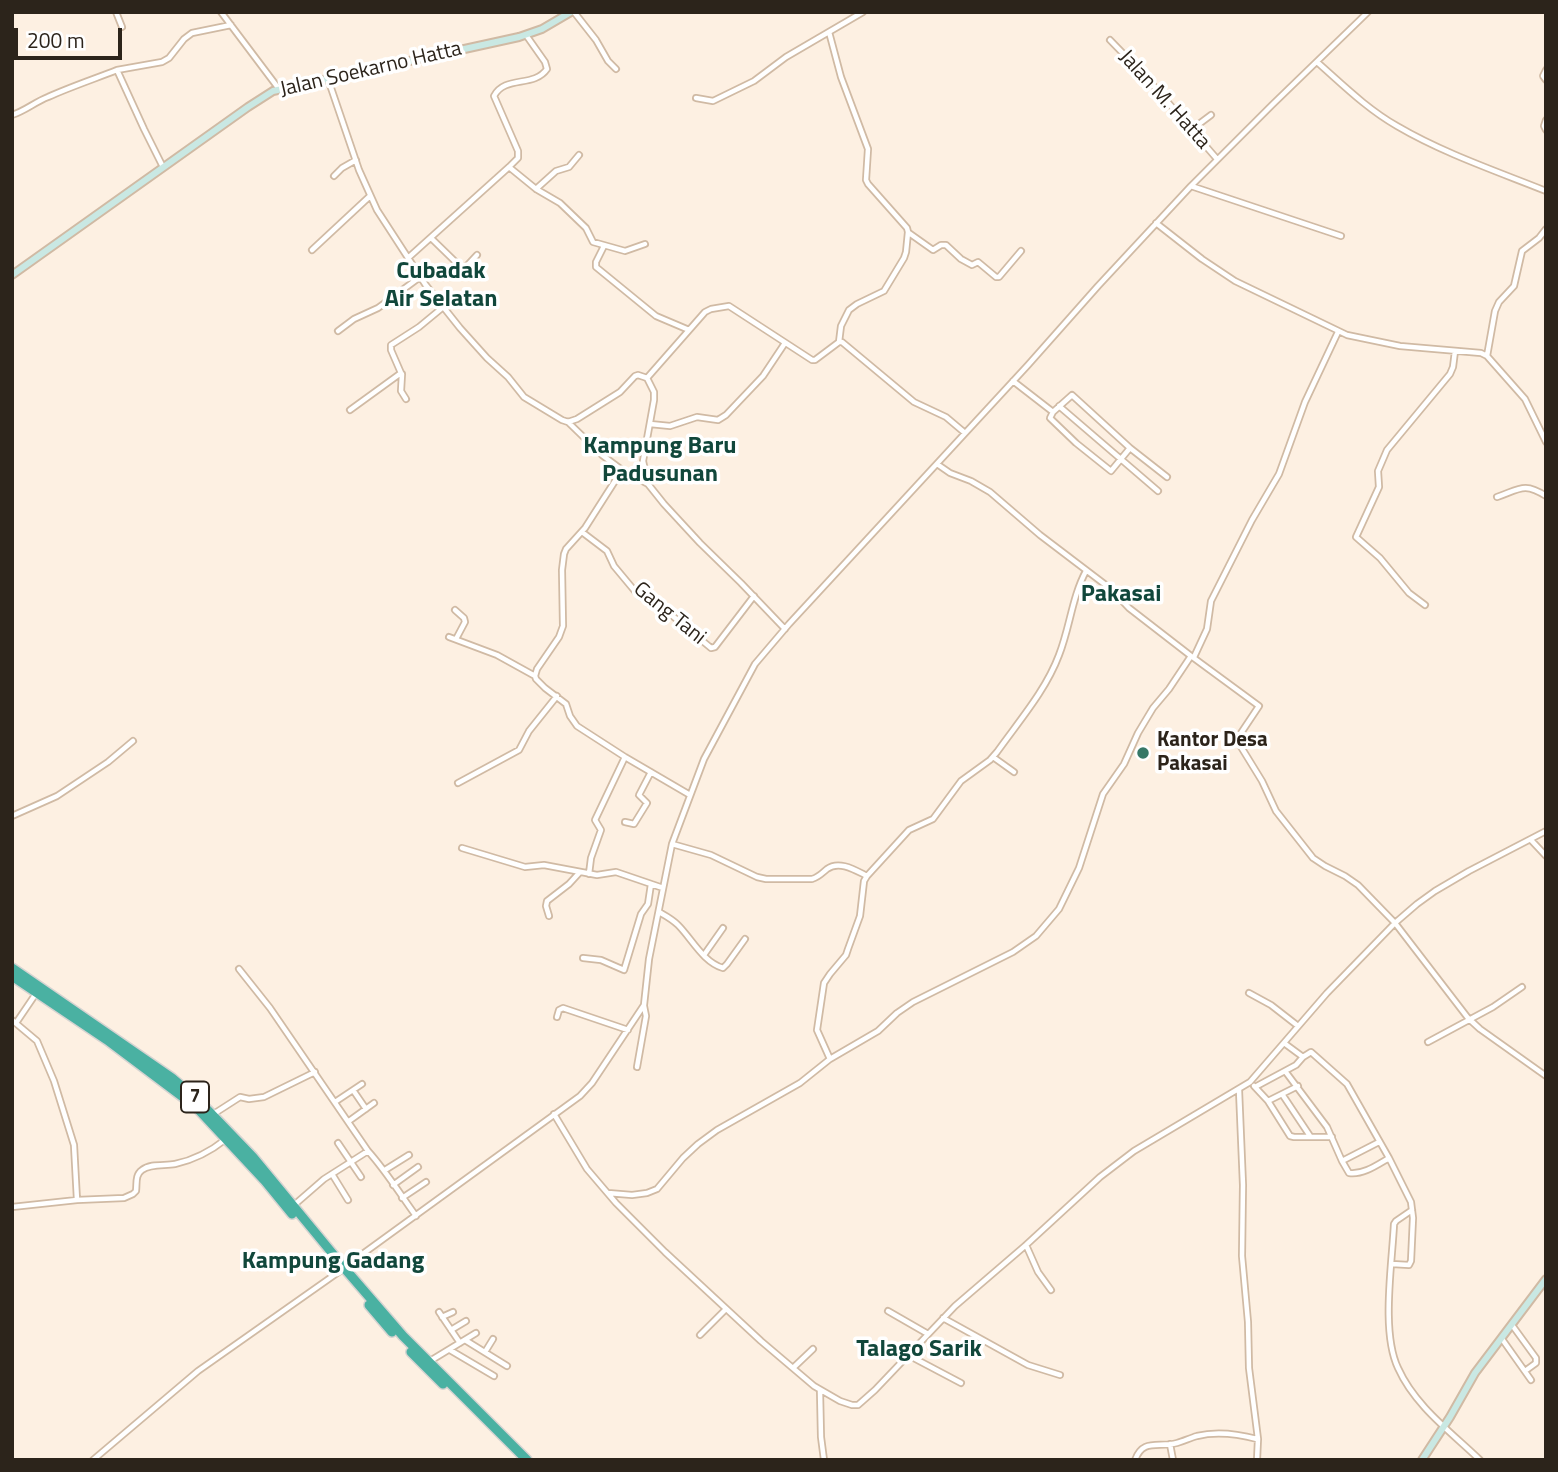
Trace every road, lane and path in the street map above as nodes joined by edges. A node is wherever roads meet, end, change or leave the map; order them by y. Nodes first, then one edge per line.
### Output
1 (116, 12) edge
2 (221, 12) edge
3 (572, 12) edge
4 (863, 12) edge
5 (1368, 12) edge
6 (231, 25) junction
7 (122, 27) dead end
8 (829, 32) junction
9 (526, 34) junction
10 (1110, 40) dead end
11 (1317, 62) junction
12 (616, 69) dead end
13 (1546, 70) edge
14 (117, 71) junction
15 (328, 78) junction
16 (1546, 80) edge
17 (279, 89) junction
18 (695, 98) dead end
19 (12, 115) edge
20 (1211, 115) dead end
21 (1546, 120) edge
22 (1191, 130) junction
23 (1546, 130) edge
24 (579, 155) dead end
25 (1217, 159) junction
26 (356, 160) junction
27 (164, 167) junction
28 (509, 167) junction
29 (334, 176) dead end
30 (1191, 186) junction
31 (536, 189) junction
32 (1546, 191) edge
33 (370, 196) junction
34 (1156, 223) junction
35 (1546, 229) edge
36 (908, 232) junction
37 (1341, 236) dead end
38 (431, 238) junction
39 (645, 244) dead end
40 (604, 246) junction
41 (312, 250) dead end
42 (1021, 251) dead end
43 (477, 255) dead end
44 (408, 258) junction
45 (12, 275) edge
46 (420, 277) junction
47 (442, 307) junction
48 (689, 330) junction
49 (338, 331) dead end
50 (1338, 332) junction
51 (839, 342) junction
52 (785, 343) junction
53 (1455, 351) junction
54 (1487, 356) junction
55 (401, 373) junction
56 (647, 378) junction
57 (1013, 382) junction
58 (406, 399) dead end
59 (1059, 406) junction
60 (350, 410) dead end
61 (1053, 412) junction
62 (568, 422) junction
63 (650, 424) junction
64 (965, 433) junction
65 (1546, 442) edge
66 (1130, 448) junction
67 (1121, 459) junction
68 (937, 464) junction
69 (622, 470) junction
70 (1167, 477) dead end
71 (648, 484) junction
72 (1158, 491) dead end
73 (1546, 496) edge
74 (1497, 497) dead end
75 (582, 532) junction
76 (1086, 571) junction
77 (754, 596) junction
78 (1425, 605) dead end
79 (455, 610) dead end
80 (785, 629) junction
81 (449, 637) dead end
82 (456, 639) junction
83 (1192, 657) junction
84 (535, 676) junction
85 (557, 695) junction
86 (133, 741) dead end
87 (625, 757) junction
88 (993, 757) junction
89 (651, 772) junction
90 (1014, 772) dead end
91 (458, 783) dead end
92 (690, 795) junction
93 (12, 816) edge
94 (625, 822) dead end
95 (1546, 831) edge
96 (1531, 840) junction
97 (672, 844) junction
98 (462, 848) dead end
99 (1546, 856) edge
100 (580, 872) junction
101 (589, 874) junction
102 (867, 876) junction
103 (651, 884) junction
104 (663, 888) junction
105 (659, 912) junction
106 (549, 916) dead end
107 (1395, 923) junction
108 (723, 928) dead end
109 (746, 939) dead end
110 (704, 955) junction
111 (583, 958) dead end
112 (12, 968) edge
113 (239, 969) dead end
114 (12, 975) edge
115 (1522, 988) dead end
116 (37, 992) junction
117 (1248, 993) dead end
118 (643, 1005) junction
119 (557, 1017) dead end
120 (1468, 1018) junction
121 (14, 1022) edge
122 (1298, 1026) junction
123 (628, 1030) junction
124 (109, 1038) junction
125 (1428, 1042) dead end
126 (1284, 1043) junction
127 (1303, 1057) junction
128 (830, 1059) junction
129 (637, 1067) dead end
130 (1285, 1071) junction
131 (315, 1072) junction
132 (1546, 1076) edge
133 (1250, 1082) junction
134 (362, 1084) dead end
135 (1298, 1086) junction
136 (1255, 1087) junction
137 (1239, 1089) junction
138 (353, 1090) junction
139 (1282, 1094) junction
140 (1268, 1101) junction
141 (335, 1102) junction
142 (374, 1103) dead end
143 (366, 1109) junction
144 (554, 1114) junction
145 (210, 1116) junction
146 (348, 1121) junction
147 (1311, 1137) junction
148 (1332, 1137) junction
149 (226, 1139) junction
150 (1379, 1142) junction
151 (338, 1143) dead end
152 (368, 1151) junction
153 (409, 1156) dead end
154 (1389, 1158) junction
155 (1342, 1161) junction
156 (351, 1162) junction
157 (418, 1167) dead end
158 (385, 1170) junction
159 (332, 1174) junction
160 (361, 1177) dead end
161 (426, 1182) dead end
162 (393, 1185) junction
163 (607, 1192) junction
164 (402, 1198) junction
165 (77, 1200) junction
166 (348, 1200) dead end
167 (293, 1206) junction
168 (12, 1207) edge
169 (1412, 1210) junction
170 (416, 1216) junction
171 (1026, 1245) junction
172 (1392, 1264) junction
173 (343, 1269) junction
174 (1546, 1279) edge
175 (1051, 1290) dead end
176 (726, 1309) junction
177 (888, 1311) dead end
178 (453, 1312) dead end
179 (943, 1318) junction
180 (466, 1321) dead end
181 (1512, 1325) junction
182 (451, 1329) junction
183 (476, 1333) dead end
184 (928, 1334) junction
185 (700, 1335) dead end
186 (493, 1339) dead end
187 (1502, 1339) junction
188 (463, 1342) junction
189 (813, 1349) dead end
190 (450, 1350) junction
191 (416, 1352) junction
192 (485, 1352) junction
193 (908, 1355) junction
194 (430, 1361) junction
195 (507, 1366) dead end
196 (793, 1368) junction
197 (1525, 1371) junction
198 (1060, 1375) dead end
199 (494, 1376) dead end
200 (1531, 1380) dead end
201 (961, 1383) dead end
202 (820, 1391) junction
203 (1444, 1428) junction
204 (1258, 1439) junction
205 (1170, 1444) junction
206 (93, 1460) edge
207 (518, 1460) edge
208 (527, 1460) edge
209 (824, 1460) edge
210 (1135, 1460) edge
211 (1173, 1460) edge
212 (1257, 1460) edge
213 (1422, 1460) edge
214 (1480, 1460) edge

1 - 7 street
2 - 6 street
3 - 9 street, Jalan Soekarno Hatta
3 - 12 street
4 - 8 street
5 - 11 street
6 - 14 street
6 - 17 street
8 - 18 street
8 - 36 street
9 - 15 street, Jalan Soekarno Hatta
9 - 28 street
10 - 22 street, Jalan M. Hatta
11 - 25 street
11 - 32 street
13 - 16 street
14 - 19 street
14 - 27 street
15 - 17 street, Jalan Soekarno Hatta
15 - 26 street
17 - 27 street, Jalan Soekarno Hatta
20 - 22 street
21 - 23 street
22 - 25 street, Jalan M. Hatta
24 - 31 street
25 - 30 street
26 - 29 street
26 - 33 street
27 - 45 street, Jalan Soekarno Hatta
28 - 31 street
28 - 38 street
30 - 34 street
30 - 37 street
31 - 40 street
33 - 41 street
33 - 44 street
34 - 50 street
34 - 57 street
35 - 54 street
36 - 42 street
36 - 51 street
38 - 43 street
38 - 44 street
39 - 40 street
40 - 48 street
44 - 46 street
46 - 47 street
46 - 49 street
47 - 55 street
47 - 62 street
48 - 52 street
48 - 56 street
50 - 53 street
50 - 83 street
51 - 52 street
51 - 64 street
52 - 63 street
53 - 54 street
53 - 78 street
54 - 65 street
55 - 58 street
55 - 60 street
56 - 62 street
56 - 63 street
57 - 61 street
57 - 64 street
59 - 61 street
59 - 66 street
59 - 67 street
61 - 67 street
62 - 69 street
63 - 71 street
64 - 68 street
66 - 67 street
66 - 70 street
67 - 72 street
68 - 76 street
68 - 80 street
69 - 71 street
69 - 75 street
71 - 77 street
73 - 74 street
75 - 77 street, Gang Tani
75 - 84 street
76 - 83 street
76 - 88 street
77 - 80 street
79 - 82 street
80 - 92 street
81 - 82 street
82 - 84 street
83 - 107 street
83 - 128 street
84 - 85 street
85 - 87 street
85 - 91 street
86 - 93 street
87 - 89 street
87 - 101 street
88 - 90 street
88 - 102 street
89 - 92 street
89 - 94 street
92 - 97 street
95 - 96 street
96 - 99 street
96 - 107 street
97 - 102 street
97 - 104 street
98 - 100 street
100 - 101 street
100 - 106 street
101 - 103 street
102 - 128 street
103 - 104 street
103 - 111 street
104 - 105 street
105 - 110 street
105 - 118 street
107 - 120 street
107 - 122 street
108 - 110 street
109 - 110 street
112 - 124 highway, 7
113 - 131 street
114 - 116 highway, 7
115 - 120 street
116 - 121 street
116 - 124 highway, 7
117 - 122 street
118 - 123 street
118 - 129 street
119 - 123 street
120 - 125 street
120 - 132 street
121 - 165 street
122 - 126 street
123 - 144 street
124 - 145 highway, 7
126 - 127 street
126 - 133 street
127 - 130 street
127 - 150 street
128 - 163 street
130 - 135 street
130 - 136 street
131 - 141 street
131 - 145 street
133 - 136 street
133 - 137 street
134 - 138 street
135 - 139 street
135 - 148 street
136 - 140 street
137 - 171 street
137 - 204 street
138 - 141 street
138 - 143 street
139 - 140 street
139 - 147 street
140 - 147 street
141 - 146 street
142 - 143 street
143 - 146 street
144 - 163 street
144 - 170 street
145 - 149 highway, 7
145 - 167 highway, 7
146 - 152 street
147 - 148 street
148 - 155 street
149 - 165 street
149 - 173 highway, 7
150 - 154 street
150 - 155 street
151 - 156 street
152 - 156 street
152 - 158 street
153 - 158 street
154 - 155 street
154 - 169 street
156 - 159 street
156 - 160 street
157 - 162 street
158 - 162 street
159 - 166 street
159 - 167 street
161 - 164 street
162 - 164 street
163 - 176 street
164 - 170 street
165 - 168 street
167 - 173 highway, 7
169 - 172 street
169 - 172 street
170 - 173 street
171 - 175 street
171 - 179 street
172 - 203 street
173 - 191 highway
173 - 206 street
174 - 181 street
176 - 185 street
176 - 196 street
177 - 184 street
178 - 182 street
179 - 184 street
179 - 198 street
180 - 182 street
181 - 187 street
181 - 197 street
182 - 188 street
183 - 188 street
184 - 193 street
186 - 192 street
187 - 197 street
187 - 203 street
188 - 190 street
188 - 192 street
189 - 196 street
190 - 194 street
190 - 199 street
191 - 194 highway
191 - 207 highway
192 - 195 street
193 - 201 street
193 - 202 street
194 - 208 highway
196 - 202 street
197 - 200 street
202 - 209 street
203 - 213 street
203 - 214 street
204 - 205 street
204 - 212 street
205 - 210 street
205 - 211 street

